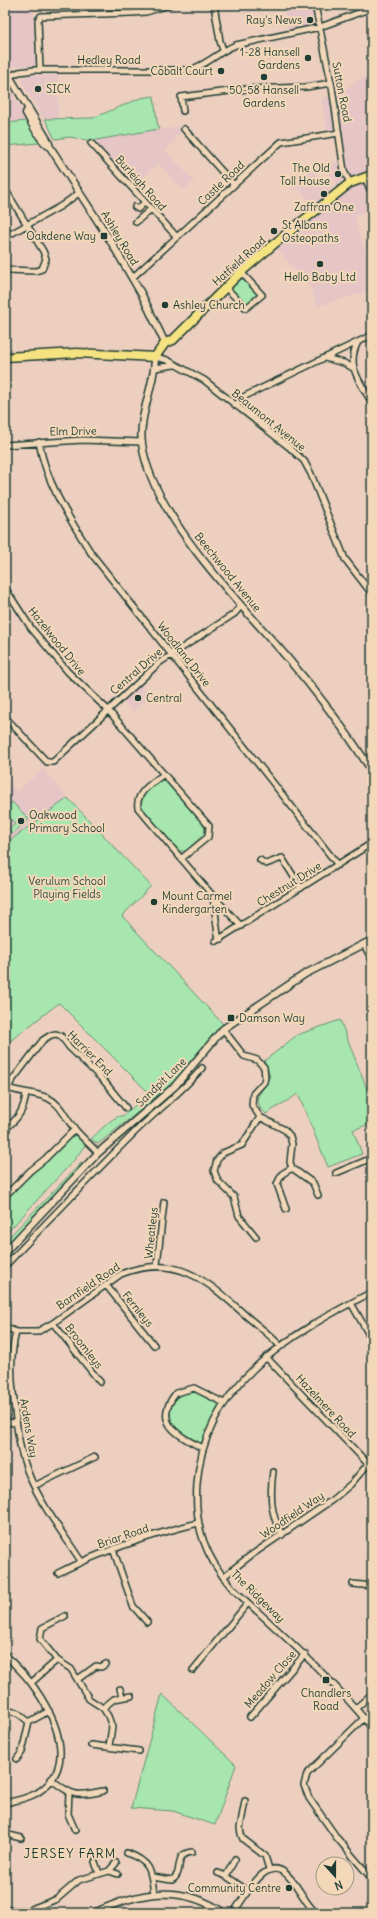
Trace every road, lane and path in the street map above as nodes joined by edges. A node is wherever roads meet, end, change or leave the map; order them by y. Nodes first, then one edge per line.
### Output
1 (170, 5) edge
2 (214, 5) edge
3 (315, 5) edge
4 (372, 8) edge
5 (320, 27) junction
6 (223, 50) junction
7 (5, 69) edge
8 (40, 70) junction
9 (10, 76) junction
10 (331, 83) junction
11 (183, 111) dead end
12 (184, 129) dead end
13 (339, 133) junction
14 (91, 143) dead end
15 (368, 177) edge
16 (350, 183) junction
17 (234, 185) junction
18 (5, 189) edge
19 (79, 192) junction
20 (372, 194) edge
21 (145, 202) junction
22 (136, 207) dead end
23 (151, 209) junction
24 (136, 222) dead end
25 (28, 226) junction
26 (177, 237) junction
27 (5, 238) edge
28 (5, 270) edge
29 (241, 272) junction
30 (132, 278) junction
31 (225, 287) junction
32 (372, 335) edge
33 (358, 342) junction
34 (165, 343) junction
35 (5, 357) edge
36 (155, 357) junction
37 (325, 358) junction
38 (176, 366) junction
39 (155, 368) junction
40 (353, 368) junction
41 (372, 403) edge
42 (236, 406) junction
43 (39, 442) junction
44 (142, 442) junction
45 (5, 445) edge
46 (5, 588) edge
47 (372, 594) edge
48 (241, 606) junction
49 (170, 654) junction
50 (107, 710) junction
51 (5, 717) edge
52 (372, 771) edge
53 (164, 774) junction
54 (372, 843) edge
55 (182, 858) junction
56 (260, 860) dead end
57 (338, 865) junction
58 (301, 888) junction
59 (213, 896) junction
60 (241, 926) junction
61 (372, 940) edge
62 (364, 944) junction
63 (372, 961) edge
64 (223, 1029) junction
65 (202, 1068) dead end
66 (7, 1088) edge
67 (26, 1094) junction
68 (126, 1108) dead end
69 (260, 1117) junction
70 (132, 1123) junction
71 (5, 1129) edge
72 (75, 1129) junction
73 (138, 1129) junction
74 (98, 1153) junction
75 (372, 1158) edge
76 (292, 1168) junction
77 (336, 1173) dead end
78 (318, 1195) dead end
79 (5, 1196) edge
80 (164, 1202) dead end
81 (286, 1209) dead end
82 (256, 1237) dead end
83 (5, 1252) edge
84 (157, 1265) junction
85 (5, 1266) edge
86 (106, 1285) junction
87 (372, 1292) edge
88 (351, 1303) junction
89 (53, 1323) junction
90 (5, 1327) edge
91 (16, 1332) junction
92 (372, 1340) edge
93 (154, 1345) dead end
94 (280, 1346) junction
95 (266, 1357) junction
96 (100, 1382) dead end
97 (224, 1403) junction
98 (5, 1422) edge
99 (16, 1423) junction
100 (202, 1448) junction
101 (95, 1457) dead end
102 (368, 1464) junction
103 (372, 1468) edge
104 (272, 1471) dead end
105 (34, 1486) junction
106 (198, 1523) junction
107 (282, 1535) junction
108 (113, 1549) junction
109 (81, 1561) junction
110 (58, 1573) dead end
111 (223, 1577) junction
112 (353, 1584) dead end
113 (372, 1586) edge
114 (248, 1603) junction
115 (65, 1616) dead end
116 (147, 1622) dead end
117 (305, 1654) junction
118 (6, 1655) edge
119 (57, 1660) junction
120 (106, 1664) dead end
121 (193, 1670) dead end
122 (78, 1679) junction
123 (31, 1683) junction
124 (120, 1689) dead end
125 (372, 1694) edge
126 (122, 1696) junction
127 (132, 1696) dead end
128 (103, 1708) junction
129 (356, 1708) junction
130 (5, 1710) edge
131 (49, 1711) junction
132 (250, 1718) dead end
133 (364, 1718) junction
134 (29, 1722) junction
135 (372, 1728) edge
136 (91, 1745) dead end
137 (109, 1746) junction
138 (139, 1751) dead end
139 (18, 1759) dead end
140 (51, 1779) junction
141 (103, 1791) dead end
142 (68, 1793) junction
143 (245, 1801) dead end
144 (5, 1803) edge
145 (75, 1830) dead end
146 (5, 1834) edge
147 (21, 1838) dead end
148 (192, 1852) dead end
149 (127, 1853) dead end
150 (235, 1859) dead end
151 (95, 1862) dead end
152 (116, 1863) dead end
153 (269, 1869) junction
154 (110, 1870) junction
155 (99, 1873) junction
156 (218, 1873) dead end
157 (118, 1874) dead end
158 (226, 1876) junction
159 (152, 1877) junction
160 (372, 1879) edge
161 (248, 1891) junction
162 (154, 1894) junction
163 (5, 1910) edge
164 (26, 1912) edge
165 (94, 1913) edge
166 (224, 1913) edge
167 (233, 1913) edge
168 (316, 1913) edge

1 - 8 street
2 - 6 street
3 - 5 street, Sutton Road
4 - 5 street, Hedley Road
5 - 6 street, Hedley Road
5 - 10 street, Sutton Road
6 - 8 street, Hedley Road
7 - 9 street, Ashley Road
8 - 9 street, Hedley Road
9 - 19 street, Ashley Road
10 - 11 street
10 - 13 street, Sutton Road
12 - 17 street
13 - 16 street, Sutton Road
13 - 17 street, Castle Road
14 - 21 street, Burleigh Road
15 - 16 main road, Hatfield Road
15 - 20 street
16 - 29 main road, Hatfield Road
17 - 26 street, Castle Road
18 - 25 street
19 - 25 street
19 - 30 street, Ashley Road
21 - 22 street
21 - 23 street, Burleigh Road
23 - 24 street
23 - 26 street, Burleigh Road
25 - 27 street
25 - 28 street
26 - 30 street, Castle Road
29 - 31 main road, Hatfield Road
29 - 31 street
30 - 34 street, Ashley Road
31 - 34 main road, Hatfield Road
32 - 33 street
33 - 37 street
33 - 40 street
34 - 36 main road, Hatfield Road
35 - 36 main road
36 - 38 street, Beaumont Avenue
36 - 39 street, Beechwood Avenue
37 - 40 street
37 - 42 street
38 - 39 street
38 - 42 street, Beaumont Avenue
39 - 44 street, Beechwood Avenue
40 - 41 street
42 - 47 street, Beaumont Avenue
43 - 44 street, Elm Drive
43 - 45 street, Elm Drive
43 - 49 street, Woodland Drive
44 - 48 street, Beechwood Avenue
46 - 50 street, Hazelwood Drive
48 - 49 street, Central Drive
48 - 52 street, Beechwood Avenue
49 - 50 street, Central Drive
49 - 57 street, Woodland Drive
50 - 51 street, Central Drive
50 - 53 street, Hazelwood Drive
53 - 55 street
53 - 55 street, Hazelwood Drive
54 - 57 street, Chestnut Drive
55 - 59 street
56 - 58 street
57 - 58 street, Chestnut Drive
58 - 60 street, Chestnut Drive
59 - 60 street
59 - 60 street, Chestnut Drive
61 - 62 street, Sandpit Lane
62 - 63 street
62 - 64 street, Sandpit Lane
64 - 69 street
64 - 70 street, Sandpit Lane
65 - 73 street, Sandpit Lane
66 - 67 street
66 - 68 street, Harrier End
67 - 71 street
67 - 72 street
69 - 76 street
69 - 82 street
70 - 73 street
70 - 74 street, Sandpit Lane
72 - 74 street
72 - 79 street
73 - 85 street, Sandpit Lane
74 - 83 street, Sandpit Lane
75 - 77 street
76 - 78 street
76 - 81 street
80 - 84 street, Wheatleys
84 - 86 street, Barnfield Road
84 - 94 street, Barnfield Road
86 - 89 street, Barnfield Road
86 - 93 street, Fernleys
87 - 88 street, The Ridgeway
88 - 92 street
88 - 94 street, The Ridgeway
89 - 91 street, Barnfield Road
89 - 96 street, Broomleys
90 - 91 street, Barnfield Road
91 - 99 street, Ardens Way
94 - 95 street, The Ridgeway
95 - 97 street, The Ridgeway
95 - 102 street, Hazelmere Road
97 - 100 street, The Ridgeway
97 - 100 street
98 - 99 street
99 - 105 street, Ardens Way
100 - 106 street, The Ridgeway
101 - 105 street
102 - 103 street, Hazelmere Road
102 - 107 street, Woodfield Way
104 - 107 street
105 - 109 street, Ardens Way
106 - 108 street, Briar Road
106 - 111 street, The Ridgeway
107 - 111 street, Woodfield Way
108 - 109 street, Briar Road
108 - 116 street
109 - 110 street, Briar Road
111 - 114 street, The Ridgeway
112 - 113 street
114 - 117 street, The Ridgeway
114 - 121 street
115 - 119 street
117 - 129 street, The Ridgeway
117 - 132 street, Meadow Close
118 - 123 street
119 - 122 street
119 - 123 street
120 - 122 street
122 - 128 street
123 - 131 street
124 - 126 street
125 - 129 street
126 - 127 street
126 - 128 street
128 - 137 street
129 - 133 street, The Ridgeway
130 - 134 street
131 - 134 street
131 - 140 street
133 - 135 street, The Ridgeway
133 - 160 street
134 - 139 street
136 - 137 street
137 - 138 street
140 - 142 street
140 - 144 street
141 - 142 street
142 - 145 street
143 - 153 street
146 - 147 street
148 - 159 street
149 - 159 street
150 - 158 street
151 - 155 street
152 - 154 street
153 - 161 street
153 - 168 street
154 - 155 street
154 - 157 street
155 - 164 street
156 - 158 street
158 - 161 street
159 - 162 street
161 - 167 street
162 - 165 street
162 - 166 street
163 - 164 street

